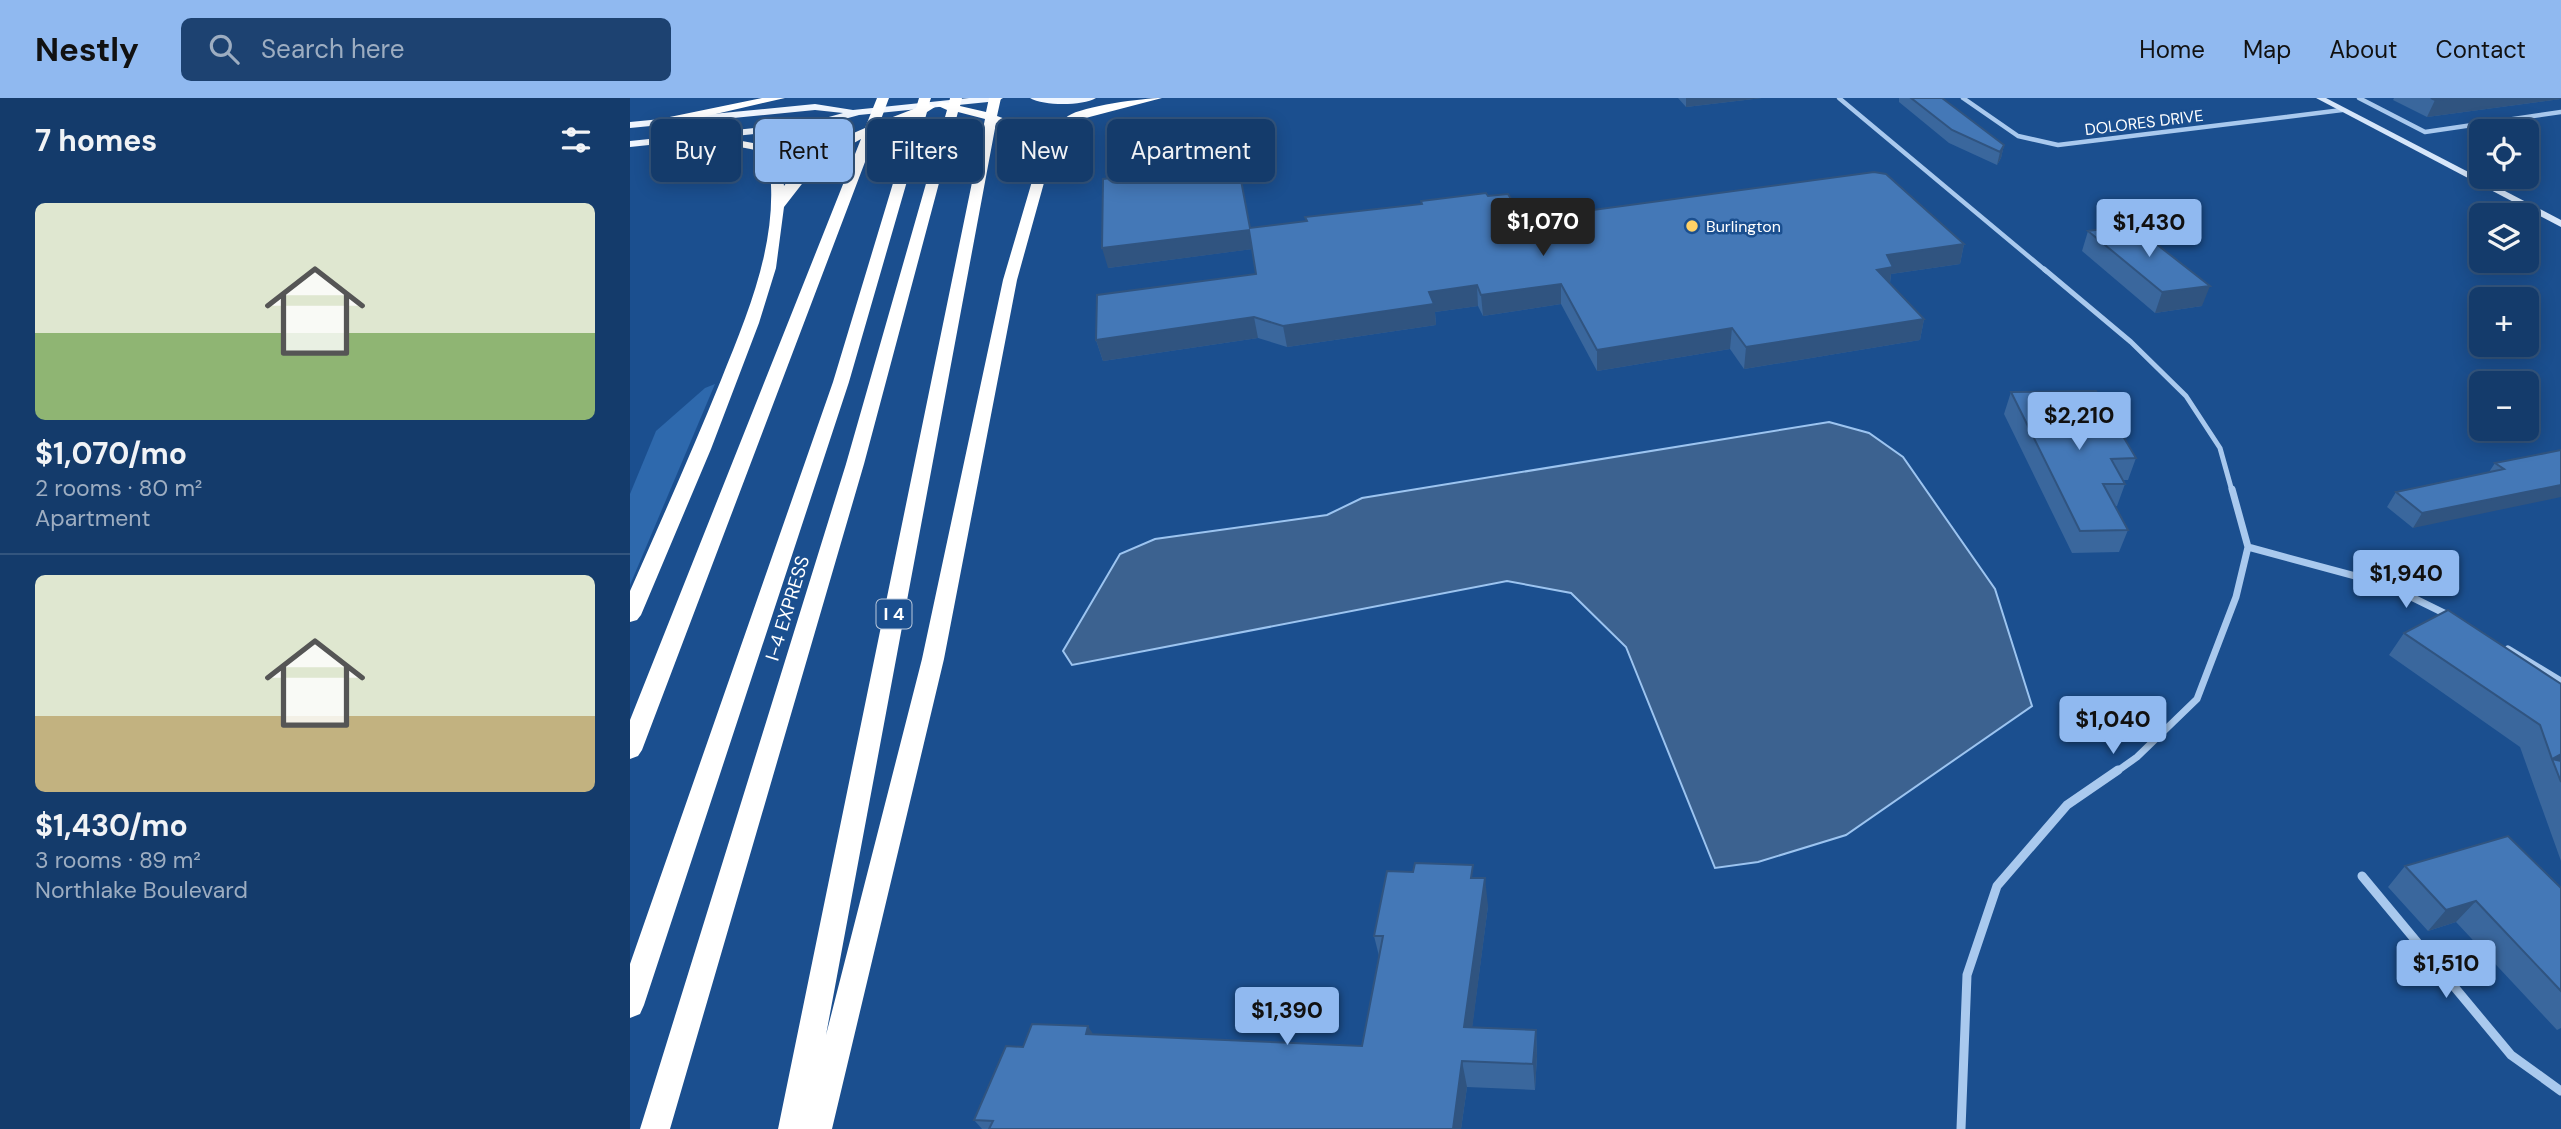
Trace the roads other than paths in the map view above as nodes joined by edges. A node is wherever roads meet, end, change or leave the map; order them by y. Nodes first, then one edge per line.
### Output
1 (779, 98) edge
2 (883, 98) edge
3 (916, 98) edge
4 (996, 98) edge
5 (1035, 98) edge
6 (1091, 98) edge
7 (1156, 98) edge
8 (1839, 98) edge
9 (1963, 98) edge
10 (2319, 98) edge
11 (2359, 98) edge
12 (942, 99) edge
13 (2342, 110) junction
14 (858, 112) junction
15 (2561, 112) edge
16 (675, 119) edge
17 (691, 119) edge
18 (997, 119) edge
19 (1072, 119) edge
20 (651, 123) edge
21 (630, 125) edge
22 (741, 133) edge
23 (651, 142) edge
24 (741, 143) edge
25 (630, 144) edge
26 (1038, 182) edge
27 (779, 204) junction
28 (2561, 224) edge
29 (2248, 547) junction
30 (630, 615) edge
31 (2454, 618) edge
32 (2502, 646) edge
33 (2561, 681) edge
34 (630, 750) edge
35 (2362, 876) dead end
36 (630, 1005) edge
37 (2561, 1091) edge
38 (656, 1129) edge
39 (793, 1129) edge
40 (817, 1129) edge
41 (1961, 1129) edge

1 - 16 highway
2 - 34 highway
3 - 12 highway
4 - 12 main road
4 - 39 highway, I 4
5 - 6 main road
7 - 19 highway
8 - 29 street
9 - 13 street, DOLORES DRIVE
10 - 13 street
11 - 15 street
12 - 14 main road
12 - 18 highway
12 - 27 highway
12 - 36 highway, I-4 EXPRESS
12 - 38 highway, I-4 EXPRESS
13 - 28 street
14 - 17 main road
14 - 22 main road
20 - 21 main road
23 - 25 main road
24 - 27 highway
26 - 40 highway
27 - 30 highway
29 - 31 street
29 - 41 street
32 - 33 street
35 - 37 street

